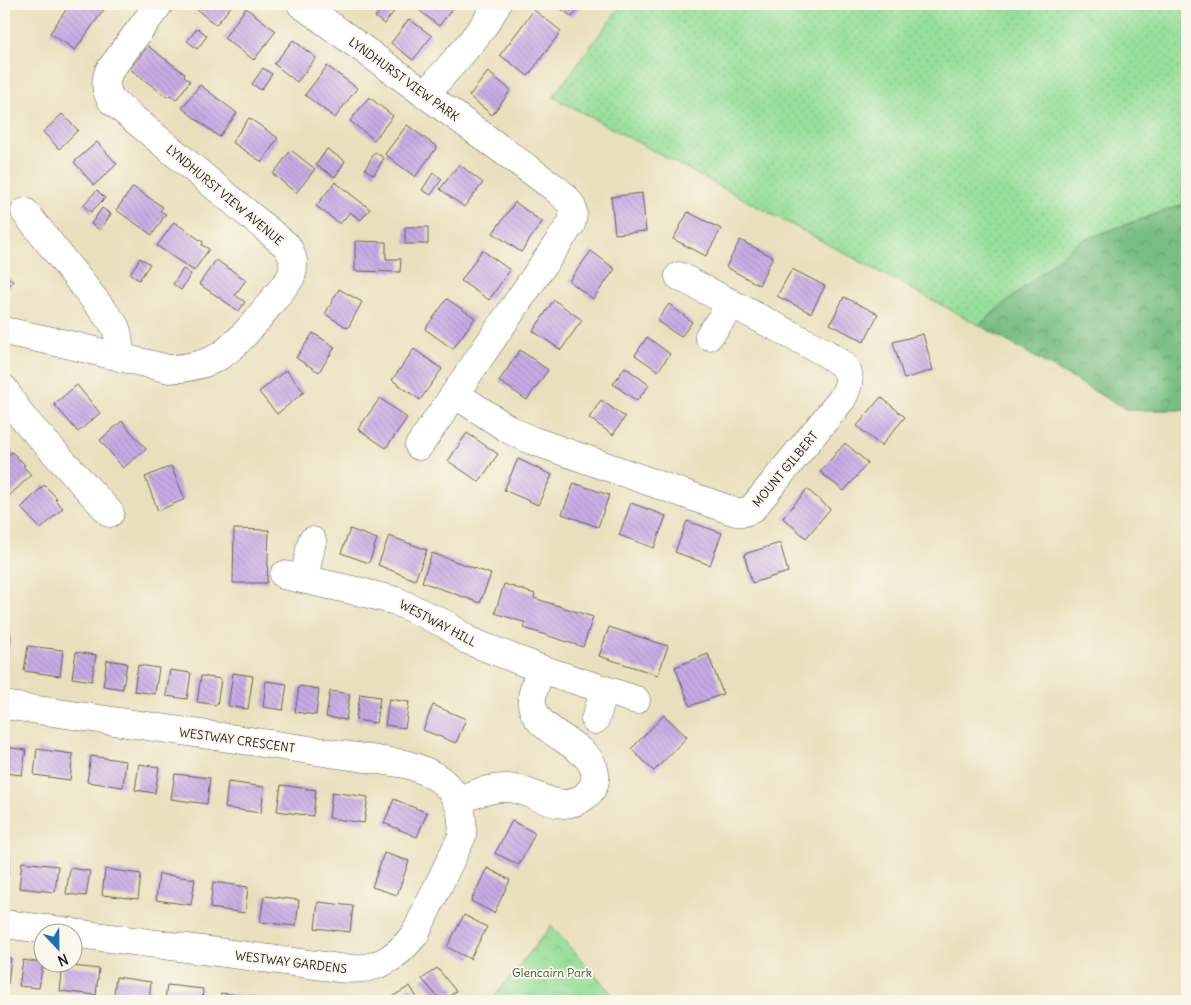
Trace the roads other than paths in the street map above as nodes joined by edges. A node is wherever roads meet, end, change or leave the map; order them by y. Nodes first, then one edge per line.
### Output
1 (159, 4) edge
2 (301, 4) edge
3 (498, 4) edge
4 (425, 95) junction
5 (25, 212) dead end
6 (679, 276) dead end
7 (732, 304) junction
8 (4, 334) edge
9 (709, 336) dead end
10 (119, 357) junction
11 (4, 389) edge
12 (455, 394) junction
13 (419, 446) dead end
14 (110, 512) dead end
15 (312, 541) dead end
16 (541, 669) junction
17 (605, 690) junction
18 (636, 700) dead end
19 (4, 705) edge
20 (595, 720) dead end
21 (458, 801) junction
22 (4, 924) edge
23 (32, 928) edge
24 (82, 934) edge

1 - 10 street, LYNDHURST VIEW AVENUE
2 - 4 street, LYNDHURST VIEW PARK
3 - 4 street
4 - 12 street, LYNDHURST VIEW PARK
5 - 10 street
6 - 7 street, MOUNT GILBERT
7 - 9 street
7 - 12 street, MOUNT GILBERT
8 - 10 street, LYNDHURST VIEW AVENUE
11 - 14 street
12 - 13 street
15 - 16 street, WESTWAY HILL
16 - 17 street, WESTWAY HILL
16 - 21 street
17 - 18 street, WESTWAY HILL
17 - 20 street
19 - 21 street, WESTWAY CRESCENT
21 - 24 street, WESTWAY GARDENS
22 - 23 street, WESTWAY GARDENS

